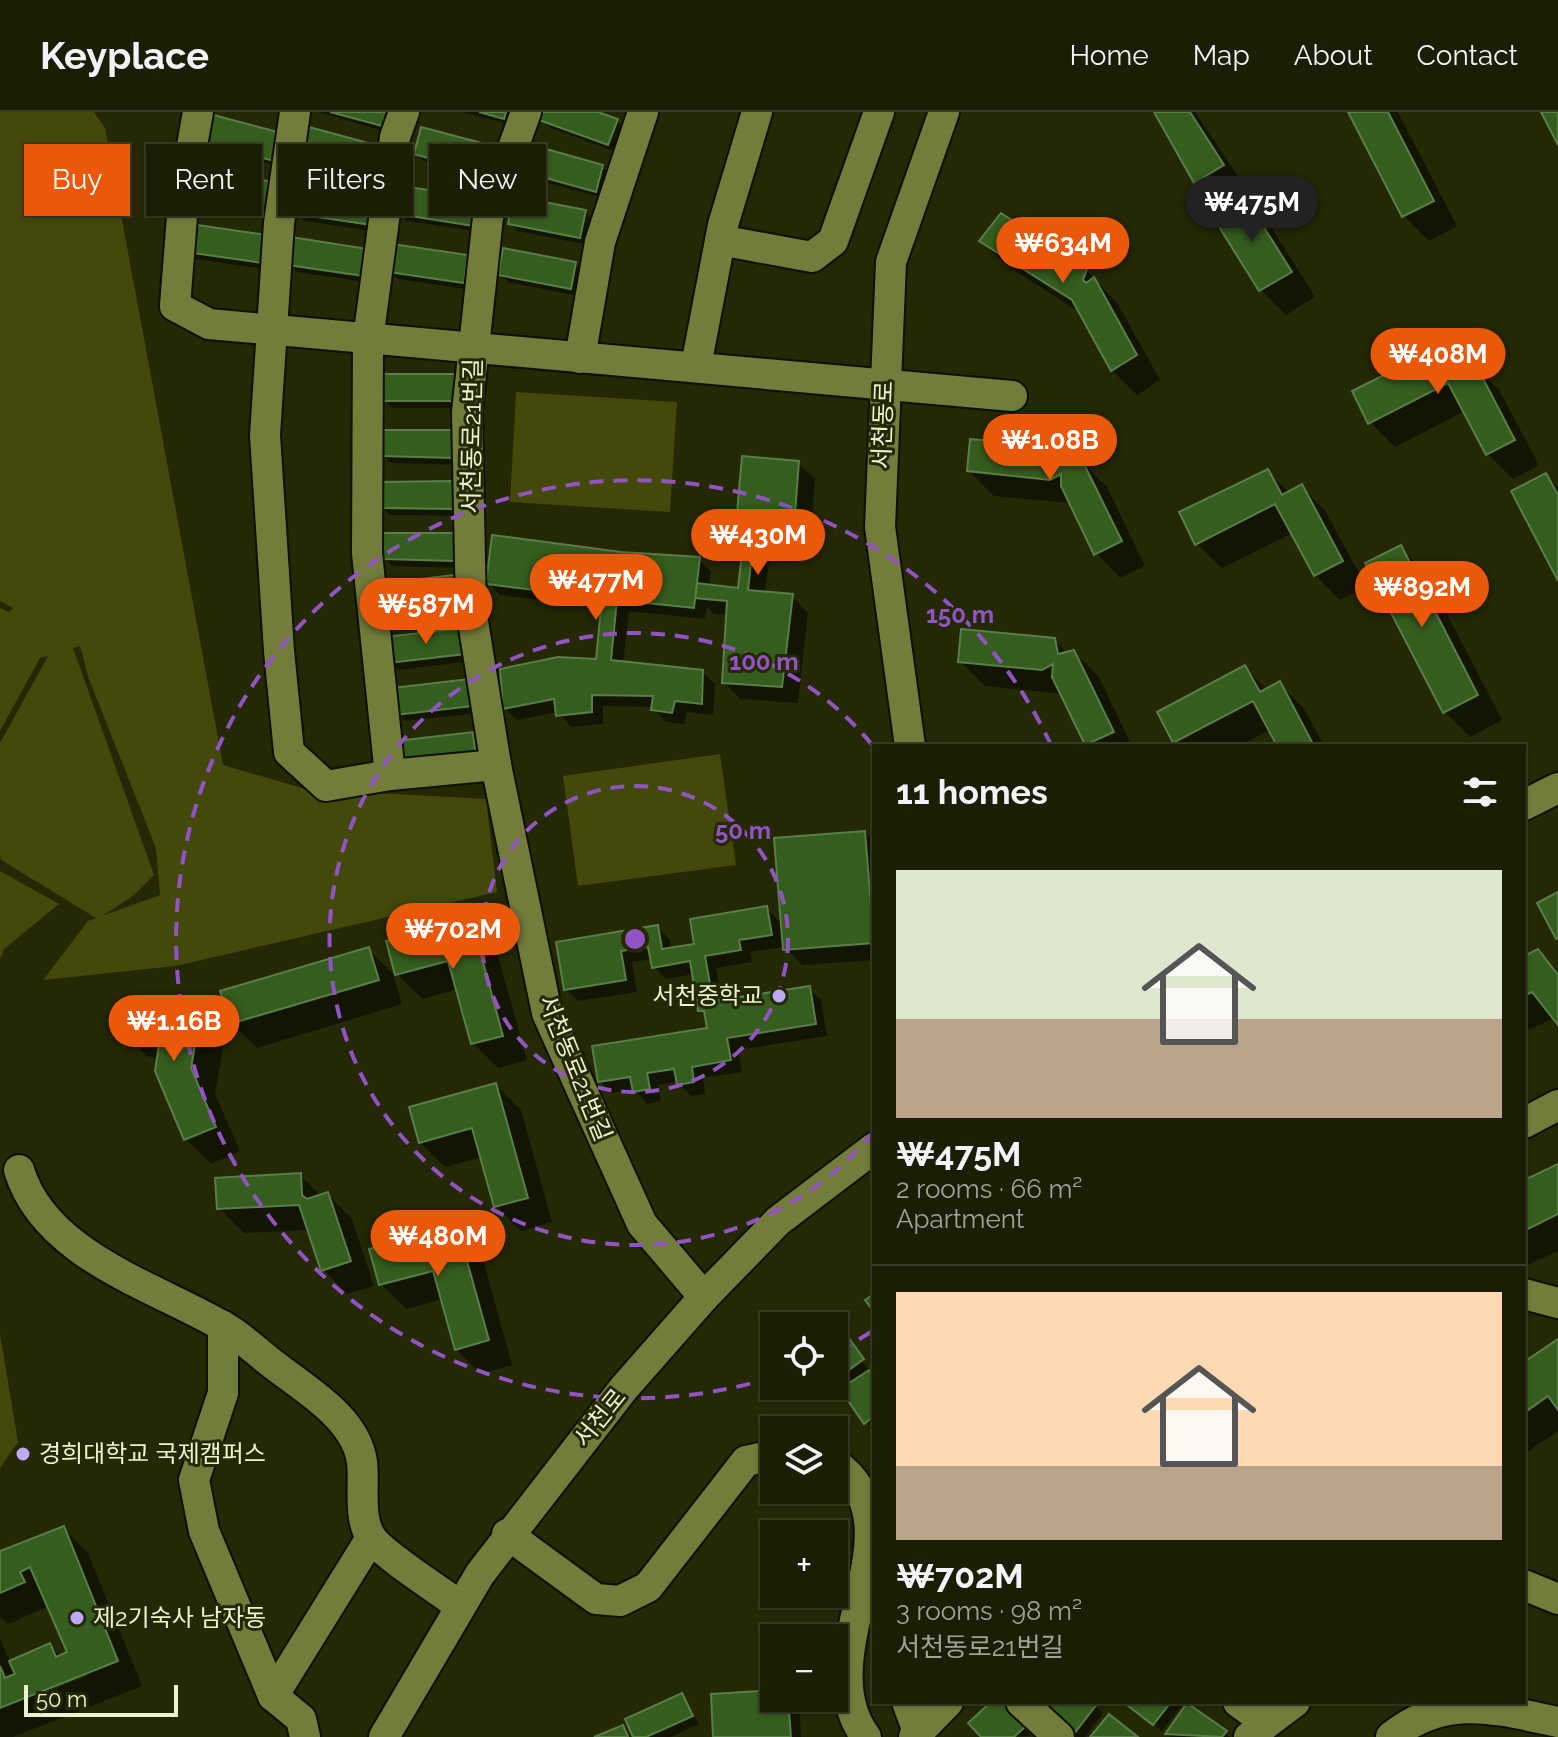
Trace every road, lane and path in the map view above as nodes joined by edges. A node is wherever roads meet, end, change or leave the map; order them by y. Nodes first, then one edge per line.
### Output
1 (198, 112) edge
2 (295, 112) edge
3 (404, 112) edge
4 (526, 112) edge
5 (643, 112) edge
6 (757, 112) edge
7 (879, 112) edge
8 (944, 112) edge
9 (720, 240) junction
10 (271, 330) junction
11 (368, 340) junction
12 (474, 348) junction
13 (580, 358) junction
14 (696, 366) junction
15 (885, 384) junction
16 (1012, 396) dead end
17 (910, 744) edge
18 (496, 765) junction
19 (390, 775) junction
20 (1558, 788) edge
21 (1526, 804) edge
22 (1558, 1105) edge
23 (1526, 1122) edge
24 (872, 1150) edge
25 (19, 1170) dead end
26 (1526, 1295) edge
27 (704, 1297) junction
28 (1558, 1303) edge
29 (223, 1326) junction
30 (760, 1458) edge
31 (848, 1479) edge
32 (872, 1525) edge
33 (872, 1533) edge
34 (507, 1534) junction
35 (371, 1538) junction
36 (1526, 1586) edge
37 (1558, 1599) edge
38 (460, 1606) junction
39 (273, 1696) junction
40 (908, 1704) edge
41 (946, 1704) edge
42 (1023, 1704) edge
43 (1239, 1704) edge
44 (1292, 1704) edge
45 (1558, 1722) edge
46 (1258, 1730) edge
47 (917, 1736) edge
48 (305, 1737) edge
49 (384, 1737) edge
50 (866, 1737) edge
51 (1059, 1737) edge
52 (1391, 1737) edge

1 - 10 street
2 - 10 street
3 - 11 street
4 - 12 street, 서천동로21번길
5 - 13 street
6 - 9 street
7 - 9 street
8 - 15 street, 서천동로
9 - 14 street
10 - 11 street
10 - 19 street
11 - 12 street
11 - 19 street
12 - 13 street
12 - 18 street, 서천동로21번길
13 - 14 street
14 - 15 street
15 - 16 street
15 - 17 street, 서천동로
18 - 19 street
18 - 27 street, 서천동로21번길
20 - 21 street
22 - 23 street
24 - 27 street, 서천로
25 - 29 street
26 - 28 street
27 - 34 street, 서천로
29 - 35 street
29 - 39 street
30 - 34 street
31 - 32 street
33 - 50 street
34 - 38 street, 서천로
35 - 38 street
35 - 39 street
36 - 37 street
38 - 49 street, 서천로
39 - 48 street
40 - 47 street
41 - 47 street
42 - 51 street
43 - 46 street
44 - 46 street
45 - 52 street

